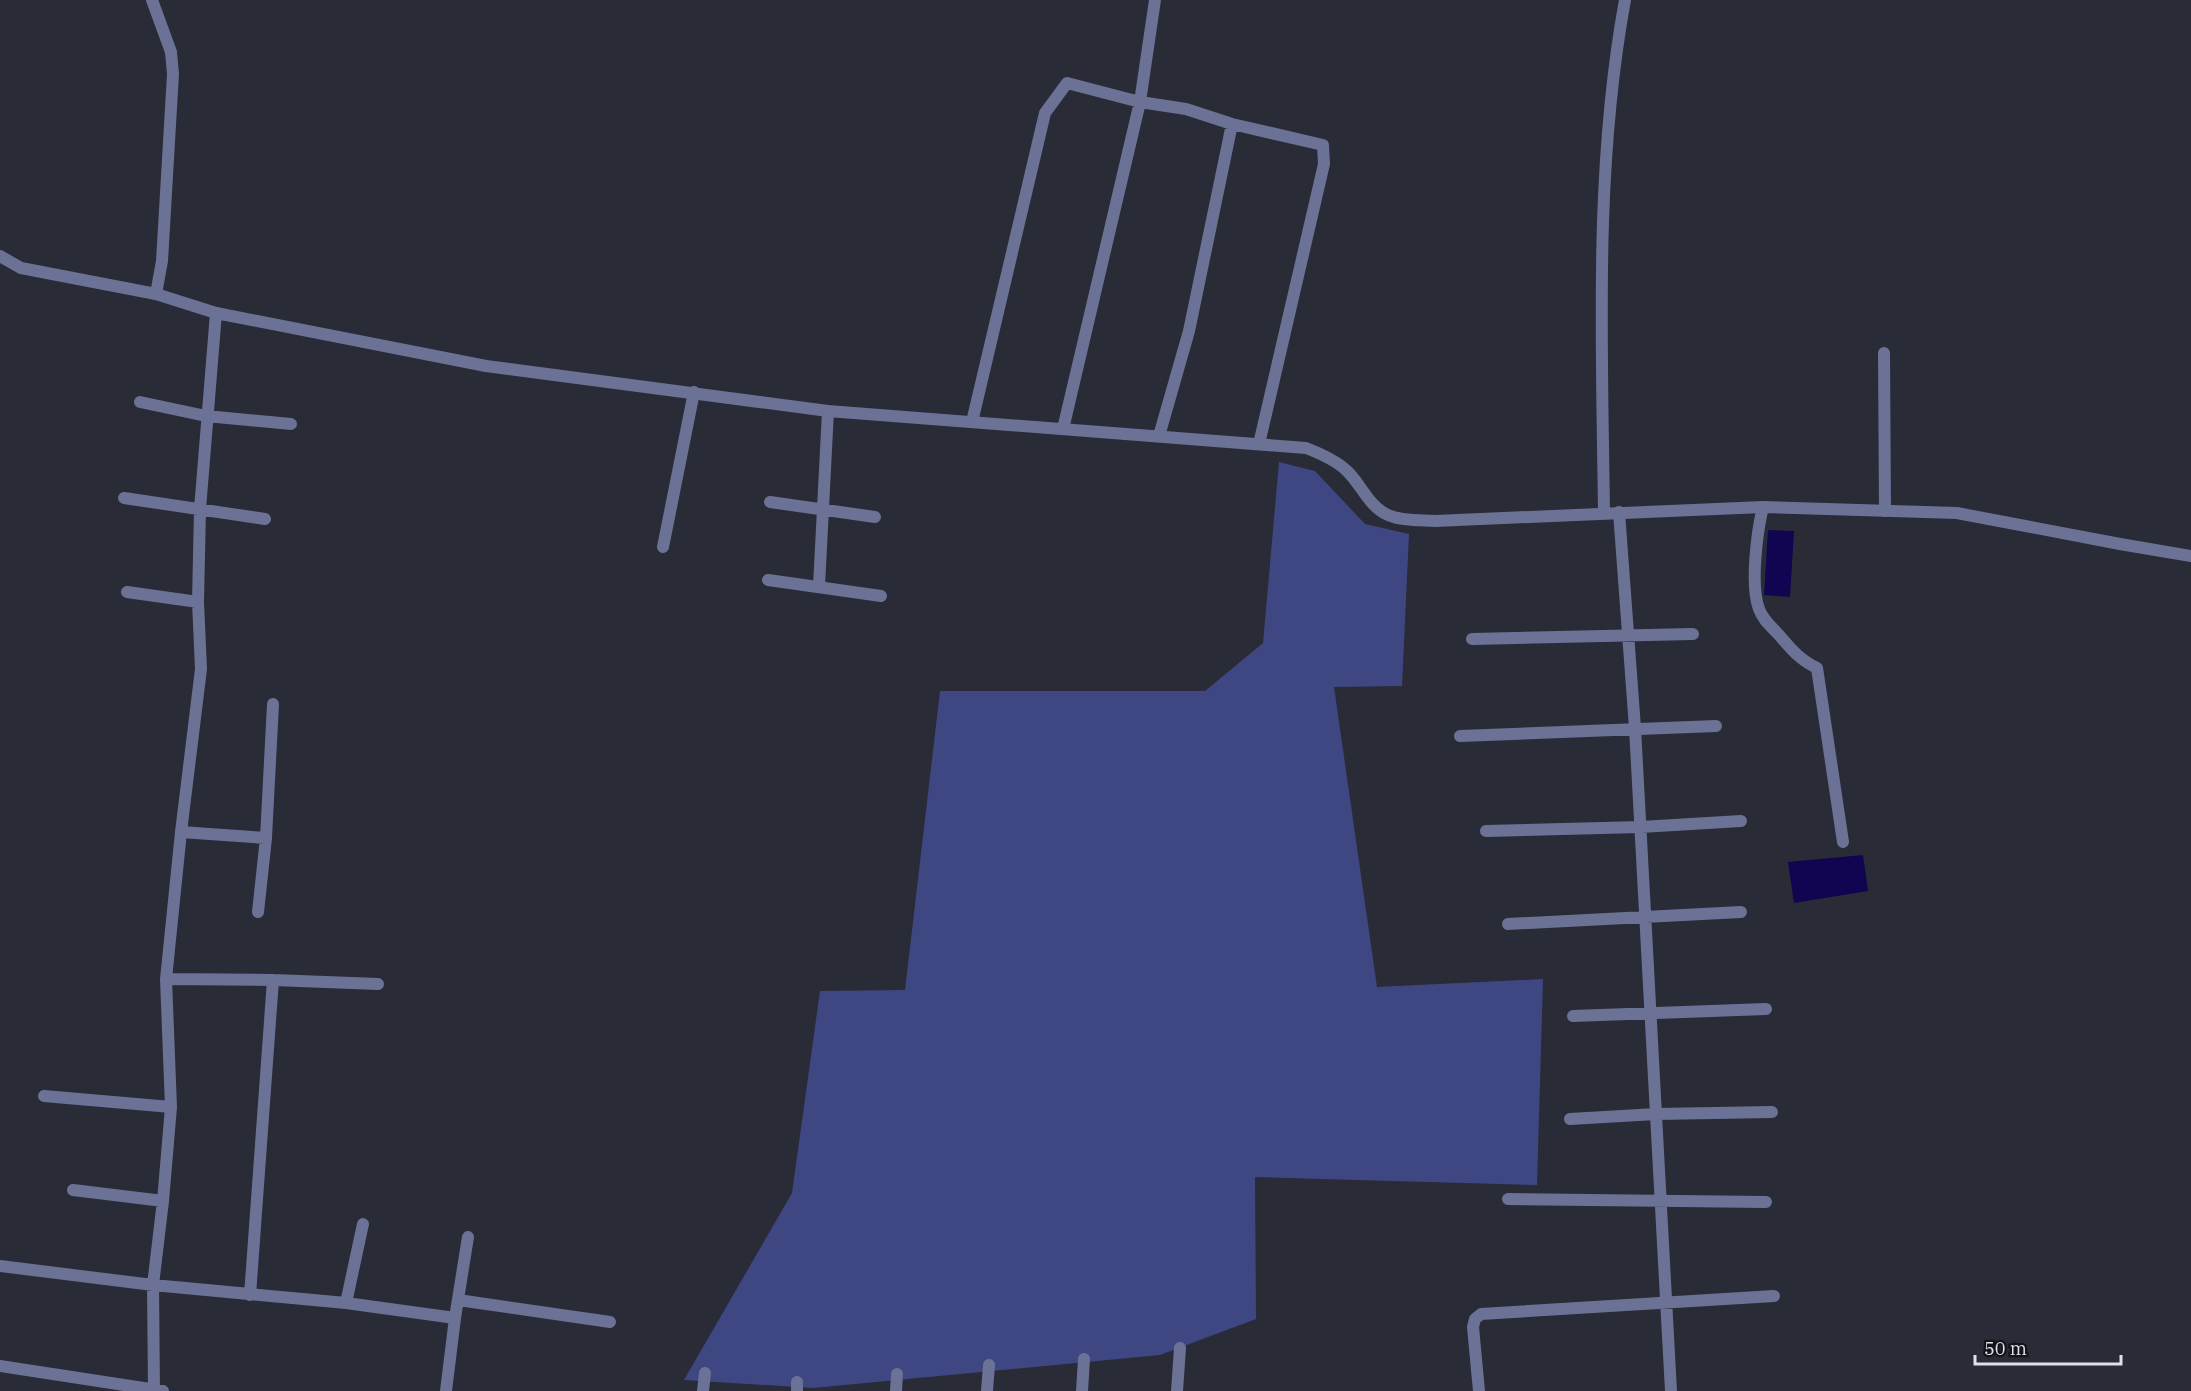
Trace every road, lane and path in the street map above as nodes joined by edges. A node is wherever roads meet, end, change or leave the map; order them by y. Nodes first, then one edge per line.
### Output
1 (152, 0) edge
2 (1155, 0) edge
3 (1625, 0) edge
4 (1140, 102) junction
5 (1232, 124) junction
6 (0, 256) edge
7 (156, 294) junction
8 (216, 313) junction
9 (1884, 353) dead end
10 (694, 392) junction
11 (140, 402) dead end
12 (828, 411) junction
13 (206, 416) junction
14 (972, 422) junction
15 (291, 424) dead end
16 (1063, 429) junction
17 (1159, 436) junction
18 (1259, 444) junction
19 (124, 498) dead end
20 (770, 502) dead end
21 (1763, 507) junction
22 (200, 509) junction
23 (823, 511) junction
24 (1885, 511) junction
25 (1619, 512) junction
26 (1604, 513) junction
27 (875, 518) dead end
28 (265, 519) dead end
29 (663, 547) dead end
30 (2191, 556) edge
31 (768, 580) dead end
32 (819, 586) junction
33 (127, 592) dead end
34 (881, 596) dead end
35 (198, 602) junction
36 (1693, 634) dead end
37 (1629, 637) junction
38 (1472, 639) dead end
39 (273, 704) dead end
40 (1716, 726) dead end
41 (1635, 728) junction
42 (1460, 736) dead end
43 (1741, 821) dead end
44 (1641, 827) junction
45 (1486, 831) dead end
46 (181, 832) junction
47 (266, 838) junction
48 (1843, 842) dead end
49 (258, 912) dead end
50 (1741, 912) dead end
51 (1646, 917) junction
52 (1508, 924) dead end
53 (166, 979) junction
54 (273, 980) junction
55 (378, 984) dead end
56 (1766, 1009) dead end
57 (1651, 1013) junction
58 (1573, 1016) dead end
59 (44, 1096) dead end
60 (171, 1107) junction
61 (1772, 1112) dead end
62 (1656, 1114) junction
63 (1570, 1119) dead end
64 (73, 1190) dead end
65 (1508, 1199) dead end
66 (163, 1201) junction
67 (1661, 1201) junction
68 (1766, 1202) dead end
69 (363, 1224) dead end
70 (468, 1237) dead end
71 (0, 1266) edge
72 (153, 1285) junction
73 (250, 1295) junction
74 (1774, 1296) dead end
75 (458, 1300) junction
76 (346, 1303) junction
77 (1666, 1304) junction
78 (454, 1318) junction
79 (610, 1322) dead end
80 (1180, 1348) dead end
81 (1084, 1359) dead end
82 (989, 1365) dead end
83 (0, 1366) edge
84 (705, 1372) dead end
85 (897, 1374) dead end
86 (157, 1391) edge
87 (446, 1391) edge
88 (703, 1391) edge
89 (896, 1391) edge
90 (987, 1391) edge
91 (1082, 1391) edge
92 (1177, 1391) edge
93 (1479, 1391) edge
94 (1671, 1391) edge

1 - 7 street
2 - 4 street
3 - 26 street
4 - 5 street
4 - 14 street
4 - 16 street
5 - 17 street
5 - 18 street
6 - 7 street
7 - 8 street
8 - 10 street
8 - 13 street
9 - 24 street
10 - 12 street
10 - 29 street
11 - 13 street
12 - 14 street
12 - 23 street
13 - 15 street
13 - 22 street
14 - 16 street
16 - 17 street
17 - 18 street
18 - 26 street
19 - 22 street
20 - 23 street
21 - 24 street
21 - 25 street
21 - 48 street
22 - 28 street
22 - 35 street
23 - 27 street
23 - 32 street
24 - 30 street
25 - 26 street
25 - 37 street
31 - 32 street
32 - 34 street
33 - 35 street
35 - 46 street
36 - 37 street
37 - 38 street
37 - 41 street
39 - 47 street
40 - 41 street
41 - 42 street
41 - 44 street
43 - 44 street
44 - 45 street
44 - 51 street
46 - 47 street
46 - 53 street
47 - 49 street
50 - 51 street
51 - 52 street
51 - 57 street
53 - 54 street
53 - 60 street
54 - 55 street
54 - 73 street
56 - 57 street
57 - 58 street
57 - 62 street
59 - 60 street
60 - 66 street
61 - 62 street
62 - 63 street
62 - 67 street
64 - 66 street
65 - 67 street
66 - 72 street
67 - 68 street
67 - 77 street
69 - 76 street
70 - 75 street
71 - 72 street
72 - 73 street
72 - 86 street
73 - 76 street
74 - 77 street
75 - 78 street
75 - 79 street
76 - 78 street
77 - 93 street
77 - 94 street
78 - 87 street
80 - 92 street
81 - 91 street
82 - 90 street
83 - 86 street
84 - 88 street
85 - 89 street

